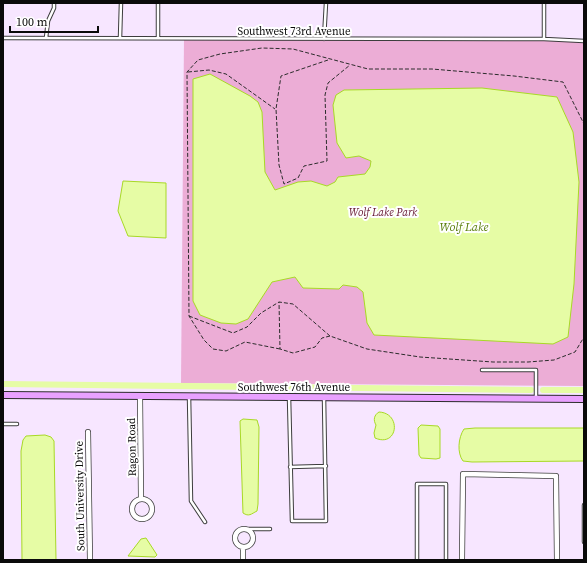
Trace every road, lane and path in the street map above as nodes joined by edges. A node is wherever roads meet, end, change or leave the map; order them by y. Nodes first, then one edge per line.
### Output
1 (54, 3) edge
2 (121, 3) edge
3 (158, 3) edge
4 (326, 3) edge
5 (544, 3) edge
6 (3, 38) edge
7 (46, 38) junction
8 (120, 38) junction
9 (158, 38) junction
10 (324, 39) junction
11 (544, 39) junction
12 (584, 40) edge
13 (329, 60) junction
14 (350, 65) junction
15 (187, 72) junction
16 (276, 109) junction
17 (584, 124) edge
18 (279, 302) junction
19 (189, 316) junction
20 (330, 336) junction
21 (584, 337) edge
22 (280, 348) junction
23 (482, 370) dead end
24 (3, 395) edge
25 (140, 396) junction
26 (189, 396) junction
27 (289, 397) junction
28 (324, 397) junction
29 (536, 399) junction
30 (584, 399) edge
31 (3, 424) edge
32 (16, 424) dead end
33 (88, 432) dead end
34 (326, 466) junction
35 (290, 467) junction
36 (142, 498) junction
37 (584, 505) edge
38 (205, 522) dead end
39 (248, 529) junction
40 (270, 529) dead end
41 (584, 542) edge
42 (244, 548) junction
43 (90, 560) edge
44 (243, 560) edge
45 (417, 560) edge
46 (446, 560) edge
47 (462, 560) edge
48 (557, 560) edge

1 - 7 lane
2 - 8 lane
3 - 9 lane
4 - 10 lane
5 - 11 lane
6 - 7 lane, Southwest 73rd Avenue
7 - 8 lane, Southwest 73rd Avenue
8 - 9 lane, Southwest 73rd Avenue
9 - 10 lane, Southwest 73rd Avenue
10 - 11 lane, Southwest 73rd Avenue
11 - 12 lane, Southwest 73rd Avenue
13 - 14 path
13 - 15 path
13 - 16 path
14 - 16 path
14 - 17 path
15 - 16 path
15 - 19 path
18 - 19 path
18 - 20 path
18 - 22 path
19 - 22 path
20 - 21 path
20 - 22 path
23 - 29 lane
24 - 25 street, Southwest 76th Avenue
25 - 26 street, Southwest 76th Avenue
25 - 36 street, Ragon Road
26 - 27 street, Southwest 76th Avenue
26 - 38 lane
27 - 28 street, Southwest 76th Avenue
27 - 35 lane
28 - 29 street, Southwest 76th Avenue
28 - 34 lane
29 - 30 street, Southwest 76th Avenue
31 - 32 lane
33 - 43 street, South University Drive
34 - 35 lane
34 - 35 lane
36 - 36 street, Ragon Road
37 - 41 lane
39 - 40 lane
39 - 42 street
39 - 42 street
42 - 44 street
45 - 46 lane
47 - 48 street

